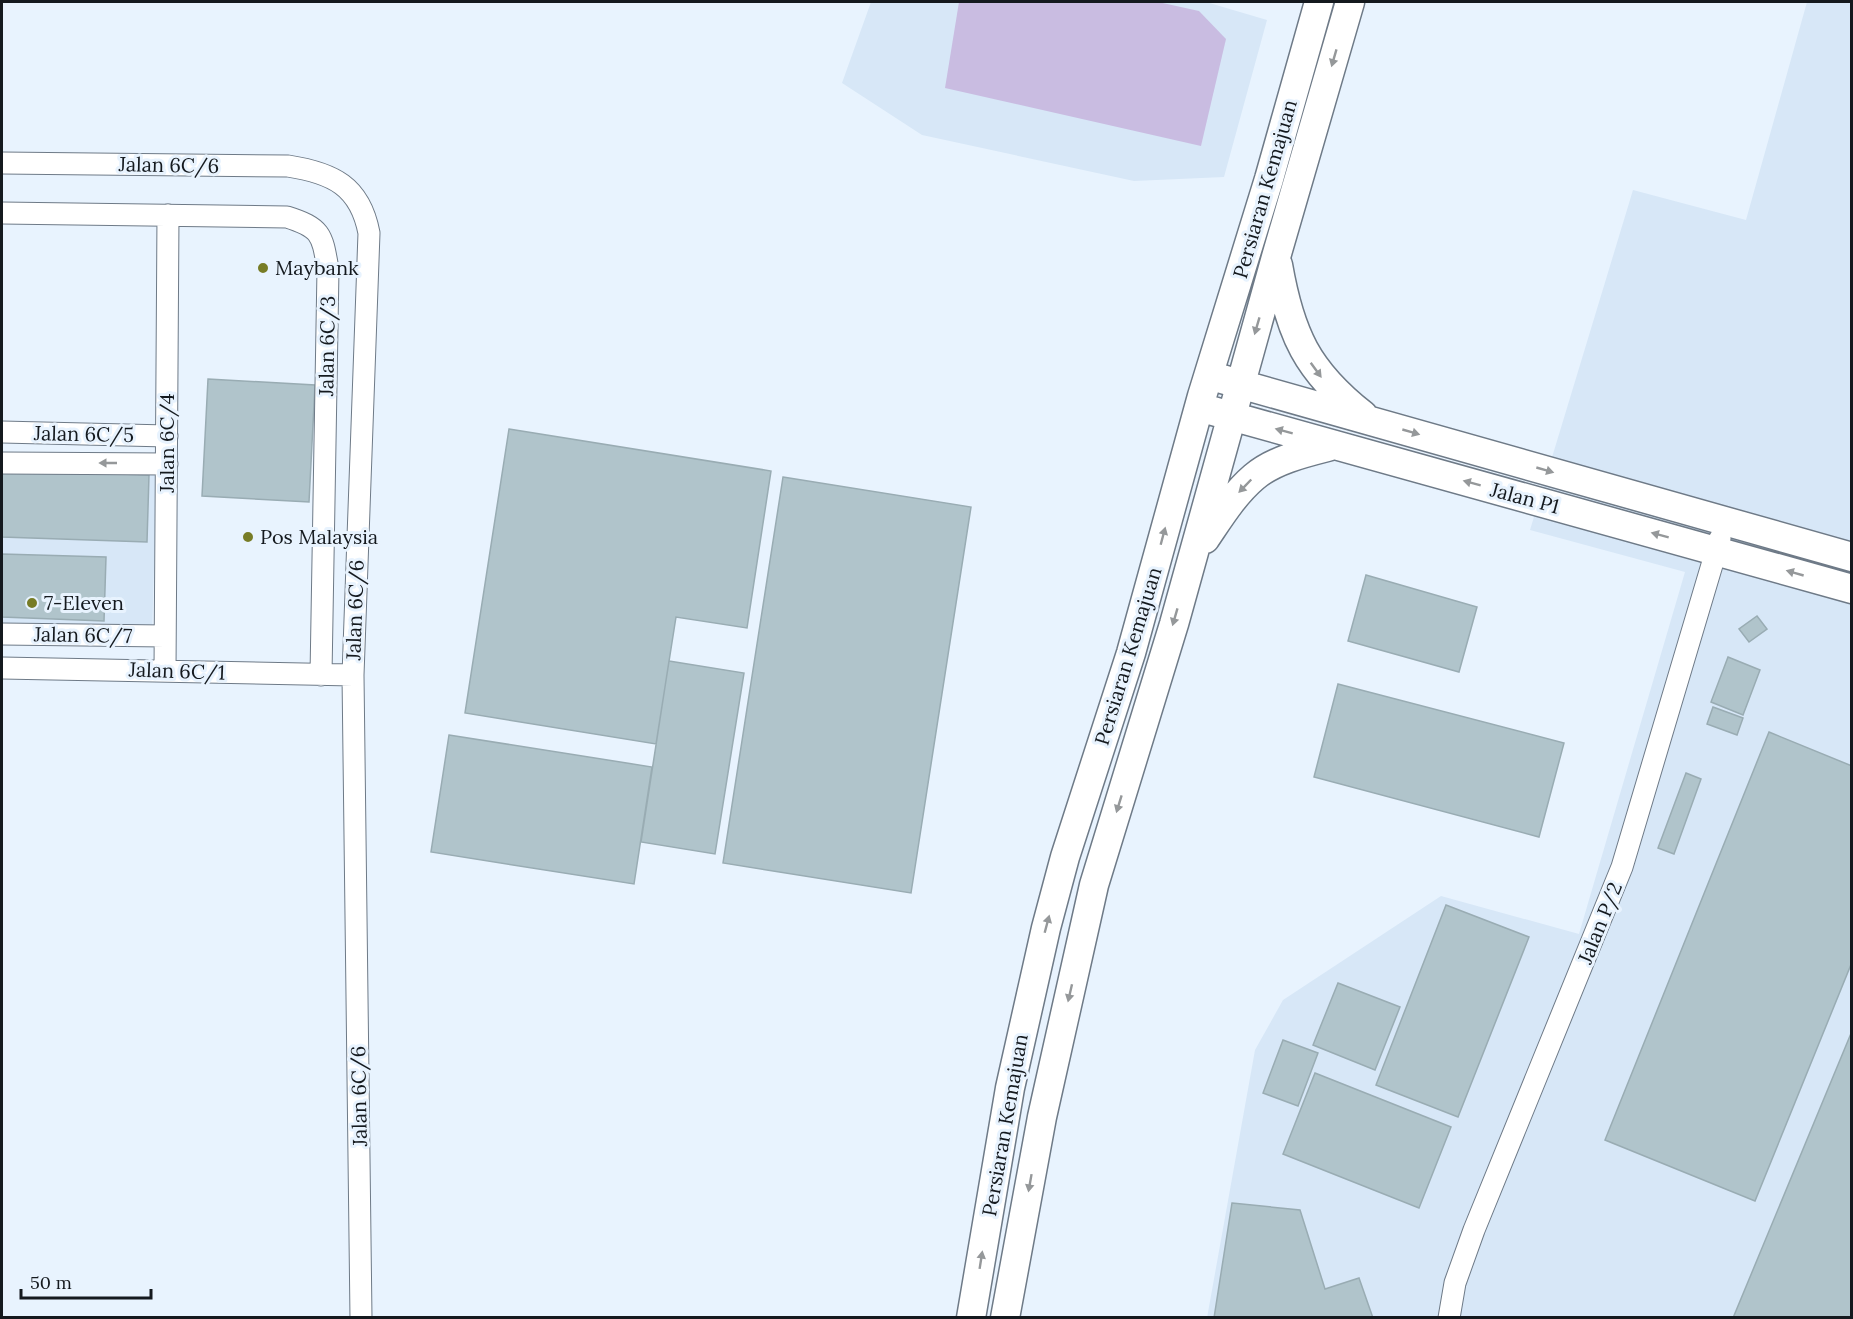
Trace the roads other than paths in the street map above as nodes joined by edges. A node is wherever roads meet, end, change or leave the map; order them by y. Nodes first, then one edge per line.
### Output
1 (1319, 2) edge
2 (1350, 2) edge
3 (2, 163) edge
4 (2, 213) edge
5 (168, 215) junction
6 (1276, 257) junction
7 (1208, 375) junction
8 (1240, 384) junction
9 (1199, 407) junction
10 (1232, 416) junction
11 (1369, 420) junction
12 (2, 432) edge
13 (167, 436) junction
14 (1335, 445) junction
15 (2, 463) edge
16 (167, 464) junction
17 (1725, 520) junction
18 (1716, 550) junction
19 (1851, 557) edge
20 (1191, 561) junction
21 (1851, 589) edge
22 (2, 634) edge
23 (165, 636) junction
24 (2, 668) edge
25 (165, 671) junction
26 (321, 675) junction
27 (352, 675) junction
28 (361, 1317) edge
29 (971, 1317) edge
30 (1005, 1317) edge
31 (1449, 1317) edge

1 - 7 main road, Persiaran Kemajuan
2 -> 6 main road, Persiaran Kemajuan
3 - 27 street, Jalan 6C/6
4 - 5 street, Jalan 6C/3
5 - 13 street, Jalan 6C/4
5 - 26 street, Jalan 6C/3
6 -> 8 main road, Persiaran Kemajuan
6 -> 11 main road
7 - 8 main road, Jalan P1
7 - 9 main road, Persiaran Kemajuan
8 - 10 main road, Persiaran Kemajuan
8 - 11 main road, Jalan P1
9 - 10 main road, Jalan P1
29 -> 9 main road, Persiaran Kemajuan
14 -> 10 main road, Jalan P1
10 - 20 main road, Persiaran Kemajuan
11 -> 17 main road, Jalan P1
12 - 13 street, Jalan 6C/5
13 - 16 street, Jalan 6C/4
18 -> 14 main road, Jalan P1
14 -> 20 main road
16 -> 15 street, Jalan 6C/5
16 - 23 street, Jalan 6C/4
17 - 18 street, Jalan P/2
17 - 19 main road, Jalan P1
21 -> 18 main road, Jalan P1
18 - 31 street, Jalan P/2
20 -> 30 main road, Persiaran Kemajuan
22 - 23 street, Jalan 6C/7
23 - 25 street, Jalan 6C/4
24 - 25 street, Jalan 6C/1
25 - 26 street, Jalan 6C/1
26 - 27 street, Jalan 6C/1
27 - 28 street, Jalan 6C/6

